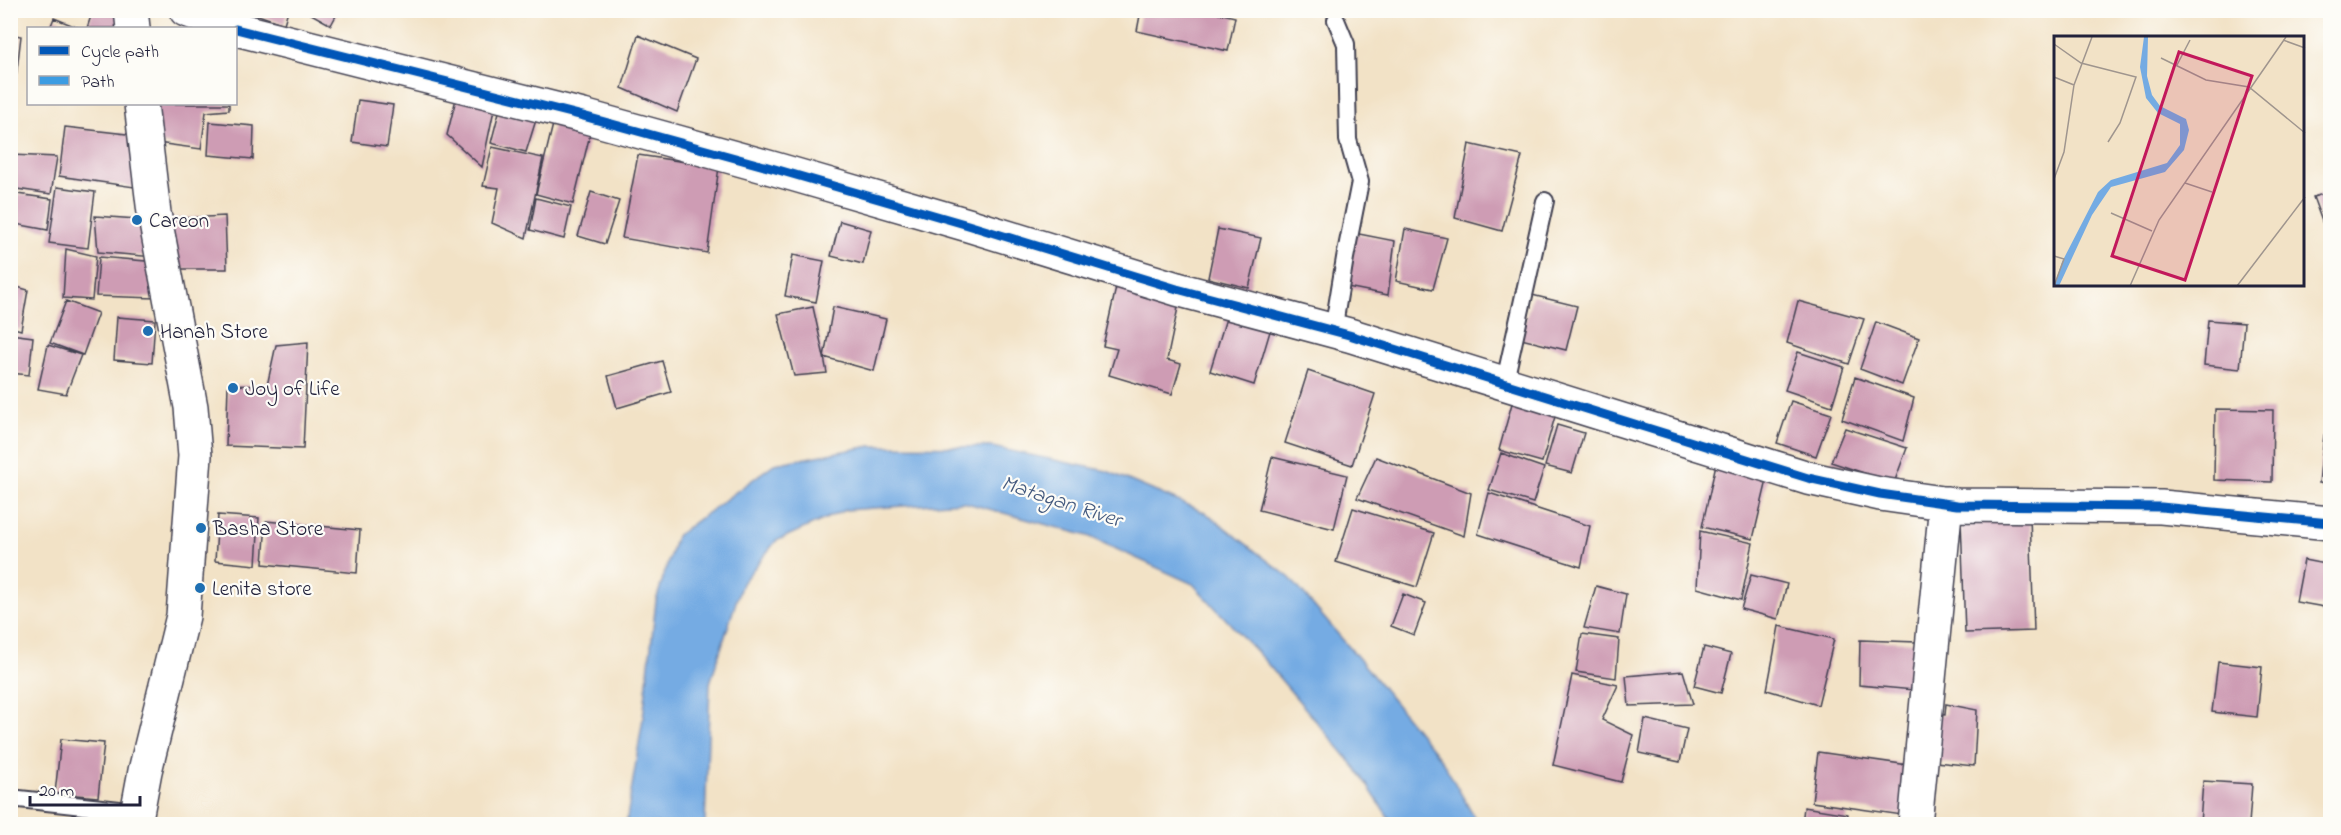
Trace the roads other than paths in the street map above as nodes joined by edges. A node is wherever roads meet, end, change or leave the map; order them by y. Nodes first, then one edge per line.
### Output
1 (131, 10) edge
2 (186, 10) edge
3 (1336, 20) dead end
4 (133, 27) edge
5 (230, 27) edge
6 (237, 30) edge
7 (141, 105) edge
8 (1545, 201) dead end
9 (1333, 331) junction
10 (1504, 385) junction
11 (1946, 503) junction
12 (2331, 523) edge
13 (10, 798) edge
14 (136, 818) edge
15 (1915, 825) edge

1 - 4 street
2 - 5 street
3 - 9 lane
6 - 9 street
7 - 14 street
8 - 10 lane
9 - 10 street
10 - 11 street
11 - 12 street
11 - 15 street
13 - 14 lane

